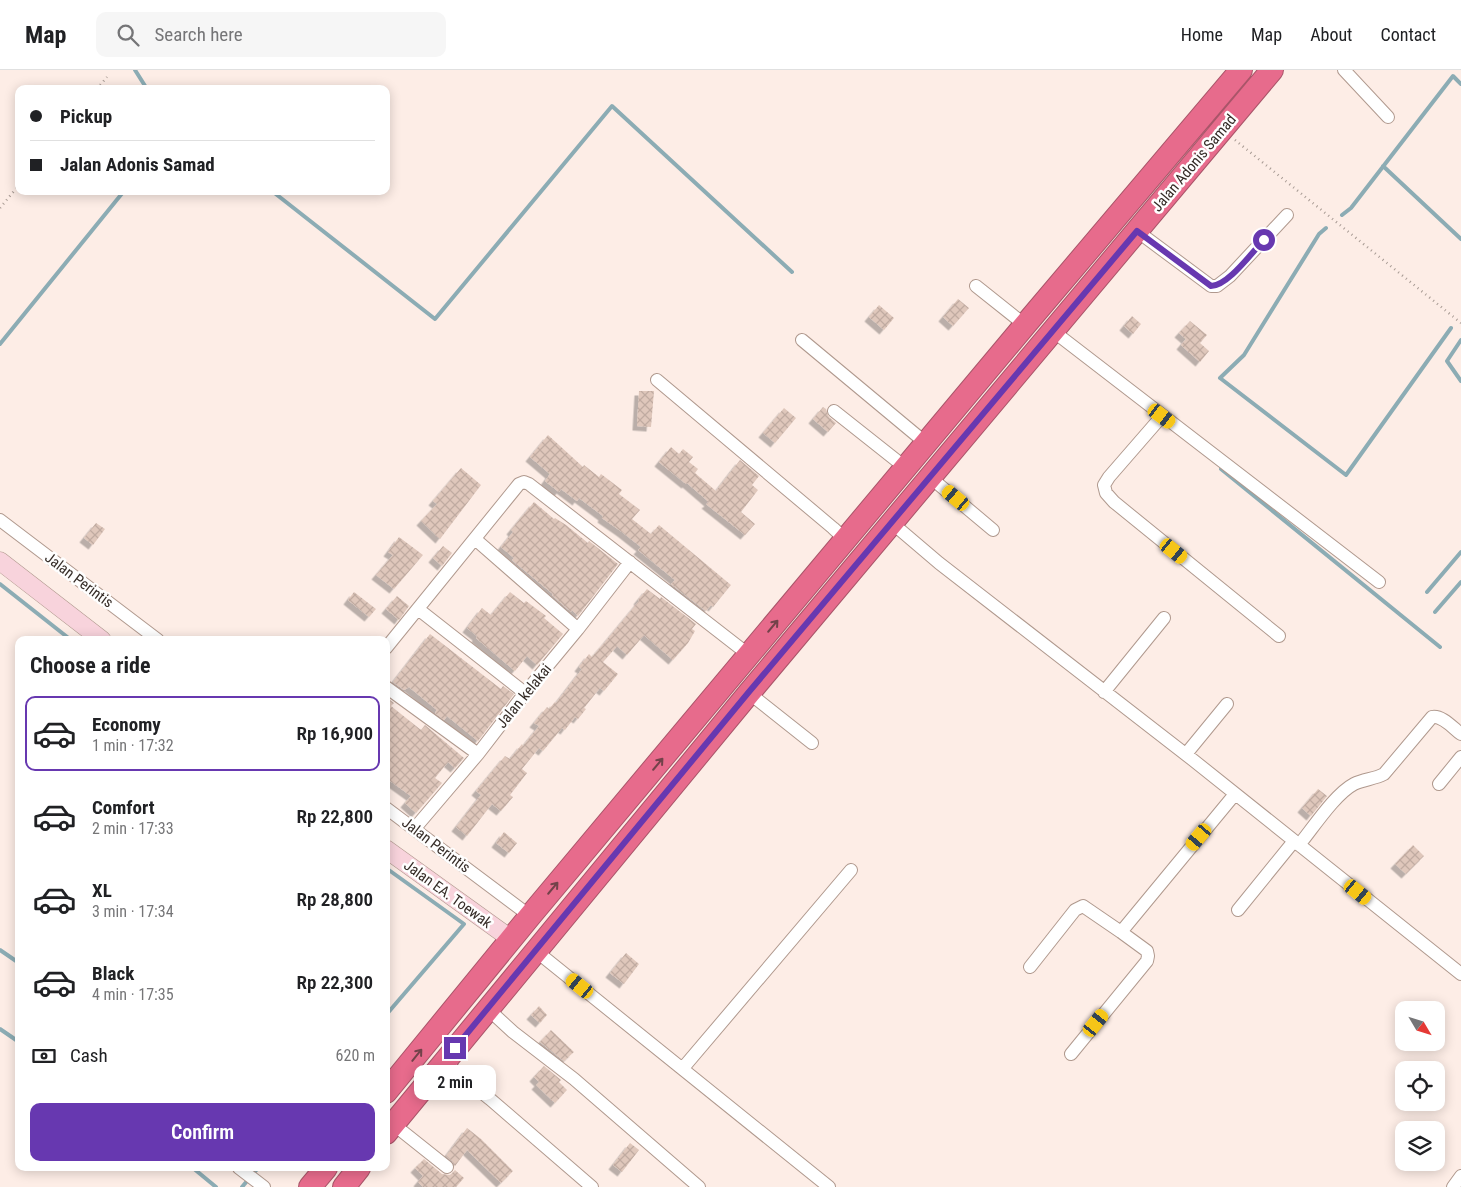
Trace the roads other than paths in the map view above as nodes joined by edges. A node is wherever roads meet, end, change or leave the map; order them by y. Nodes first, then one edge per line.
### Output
1 (1241, 70) edge
2 (1272, 70) edge
3 (1344, 70) edge
4 (1388, 117) dead end
5 (1287, 215) dead end
6 (1137, 231) junction
7 (978, 288) dead end
8 (1025, 325) junction
9 (1053, 331) junction
10 (802, 340) dead end
11 (657, 380) dead end
12 (834, 411) dead end
13 (1162, 416) junction
14 (927, 444) junction
15 (906, 468) junction
16 (931, 478) junction
17 (0, 520) edge
18 (892, 523) junction
19 (993, 530) dead end
20 (839, 534) junction
21 (475, 539) junction
22 (0, 561) edge
23 (630, 562) junction
24 (1379, 582) dead end
25 (418, 609) junction
26 (1164, 618) dead end
27 (578, 629) junction
28 (97, 636) edge
29 (153, 636) edge
30 (1279, 636) dead end
31 (390, 643) edge
32 (742, 650) junction
33 (390, 689) edge
34 (1104, 692) junction
35 (525, 693) junction
36 (748, 693) junction
37 (1227, 704) dead end
38 (1461, 734) edge
39 (812, 743) dead end
40 (478, 754) junction
41 (1186, 754) junction
42 (1461, 757) edge
43 (1439, 784) dead end
44 (1235, 794) junction
45 (390, 811) edge
46 (415, 828) junction
47 (1296, 843) junction
48 (390, 852) edge
49 (851, 870) dead end
50 (1238, 910) dead end
51 (530, 916) junction
52 (1121, 932) junction
53 (511, 939) junction
54 (536, 951) junction
55 (1030, 966) dead end
56 (1461, 974) edge
57 (488, 1009) junction
58 (1071, 1054) dead end
59 (444, 1062) junction
60 (683, 1068) junction
61 (392, 1085) edge
62 (418, 1094) junction
63 (390, 1128) edge
64 (447, 1167) dead end
65 (243, 1171) edge
66 (323, 1171) edge
67 (357, 1171) edge
68 (1461, 1176) edge
69 (817, 1183) edge
70 (264, 1187) edge
71 (310, 1187) edge
72 (344, 1187) edge
73 (592, 1187) edge
74 (699, 1187) edge
75 (829, 1187) edge
76 (1453, 1187) edge

1 - 8 highway
2 - 6 highway, Jalan Adonis Samad
3 - 4 street
5 - 6 street
6 - 9 highway, Jalan Adonis Samad
7 - 8 street
8 - 14 highway
9 - 13 street
9 - 16 highway, Jalan Adonis Samad
10 - 14 street
11 - 20 street
12 - 15 street
13 - 24 street
13 - 30 street
14 - 15 highway
15 - 20 highway
16 - 18 highway, Jalan Adonis Samad
16 - 19 street
17 - 29 street, Jalan Perintis
18 - 34 street
18 - 36 highway, Jalan Adonis Samad
32 -> 20 highway
21 - 23 street
21 - 25 street
21 - 27 street
22 - 28 street
23 - 27 street, Jalan kelakai
23 - 32 street
25 - 31 street
25 - 35 street
26 - 34 street
27 - 35 street, Jalan kelakai
51 -> 32 highway
33 - 40 street
34 - 41 street
35 - 40 street, Jalan kelakai
36 - 39 street
36 - 54 highway, Jalan Adonis Samad
37 - 41 street
38 - 47 street
40 - 46 street, Jalan kelakai
41 - 44 street
42 - 43 street
44 - 47 street
44 - 52 street
45 - 46 street, Jalan Perintis
46 - 51 street, Jalan Perintis
47 - 50 street
47 - 56 street
48 - 53 street, Jalan EA. Toewak
49 - 60 street
51 - 53 highway
52 - 55 street
52 - 58 street
61 -> 53 highway
54 - 57 highway, Jalan Adonis Samad
54 - 60 street
57 - 59 highway, Jalan Adonis Samad
57 - 74 street
59 - 62 highway, Jalan Adonis Samad
59 - 73 street
60 - 69 street
61 - 62 highway
62 - 63 highway, Jalan Adonis Samad
63 - 64 street
65 - 70 street
66 - 71 highway
67 - 72 highway
68 - 76 street
69 - 75 street

